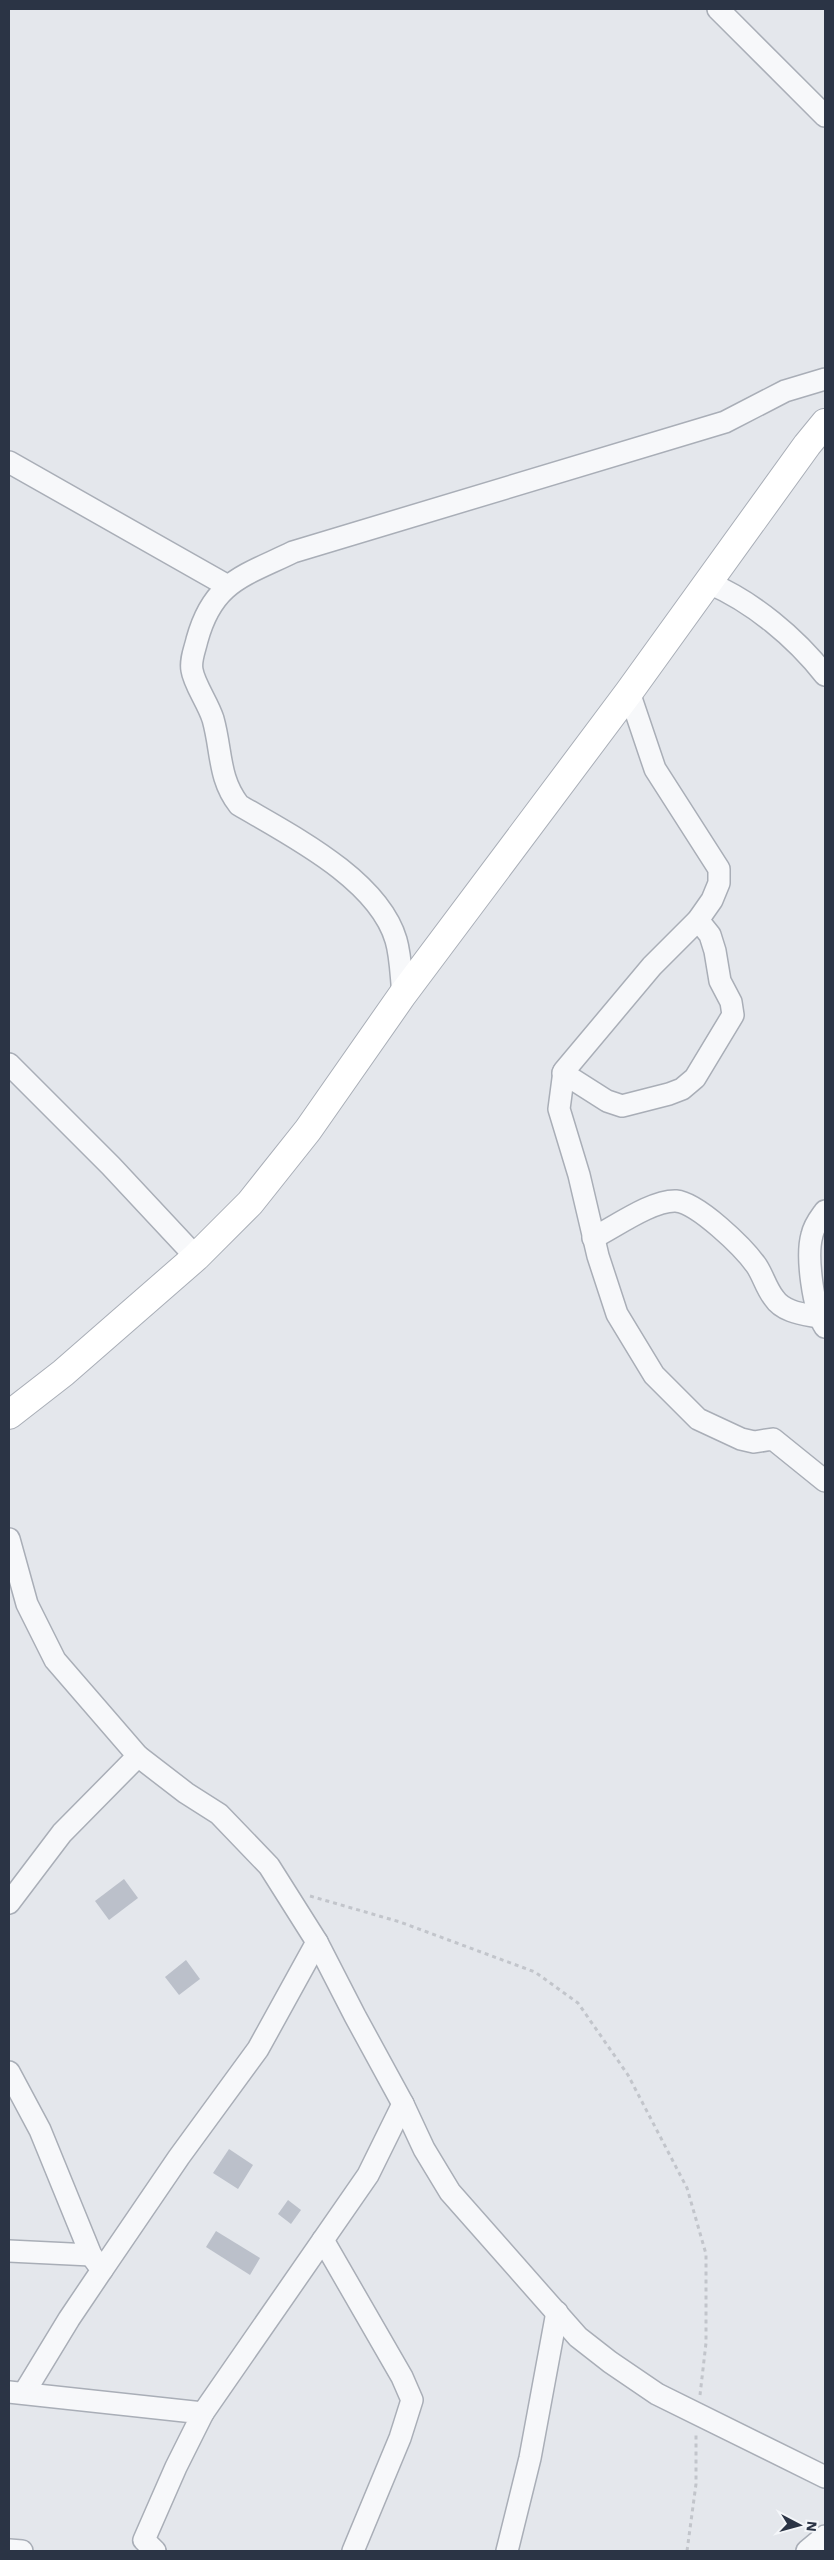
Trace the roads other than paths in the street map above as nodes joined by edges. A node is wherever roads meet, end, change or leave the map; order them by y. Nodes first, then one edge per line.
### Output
1 (718, 9) edge
2 (825, 116) edge
3 (825, 379) edge
4 (825, 423) edge
5 (9, 462) edge
6 (708, 582) junction
7 (226, 585) junction
8 (825, 675) edge
9 (628, 692) junction
10 (698, 920) junction
11 (403, 994) junction
12 (9, 1064) edge
13 (564, 1073) junction
14 (825, 1211) edge
15 (594, 1238) junction
16 (196, 1257) junction
17 (822, 1322) edge
18 (9, 1415) edge
19 (825, 1482) edge
20 (9, 1539) edge
21 (138, 1756) junction
22 (9, 1903) edge
23 (317, 1942) junction
24 (9, 2072) edge
25 (403, 2104) junction
26 (323, 2240) junction
27 (9, 2251) edge
28 (97, 2263) junction
29 (557, 2312) junction
30 (16, 2392) edge
31 (203, 2413) junction
32 (825, 2477) edge
33 (825, 2536) edge
34 (144, 2547) edge
35 (9, 2550) edge
36 (22, 2551) edge
37 (353, 2551) edge
38 (507, 2551) edge
39 (807, 2551) edge

1 - 2 street
3 - 7 street
4 - 6 street
5 - 7 street
6 - 8 street
6 - 9 street
7 - 11 street
9 - 10 street
9 - 11 street
10 - 13 street
10 - 13 street
11 - 16 street
12 - 16 street
13 - 15 street
14 - 17 street
15 - 17 street
15 - 19 street
16 - 18 street
20 - 21 street
21 - 22 street
21 - 23 street
23 - 25 street
23 - 28 street
24 - 28 street
25 - 26 street
25 - 29 street
26 - 31 street
26 - 37 street
27 - 28 street
28 - 30 street
29 - 32 street
29 - 38 street
30 - 31 street
31 - 34 street
33 - 39 street
35 - 36 street

